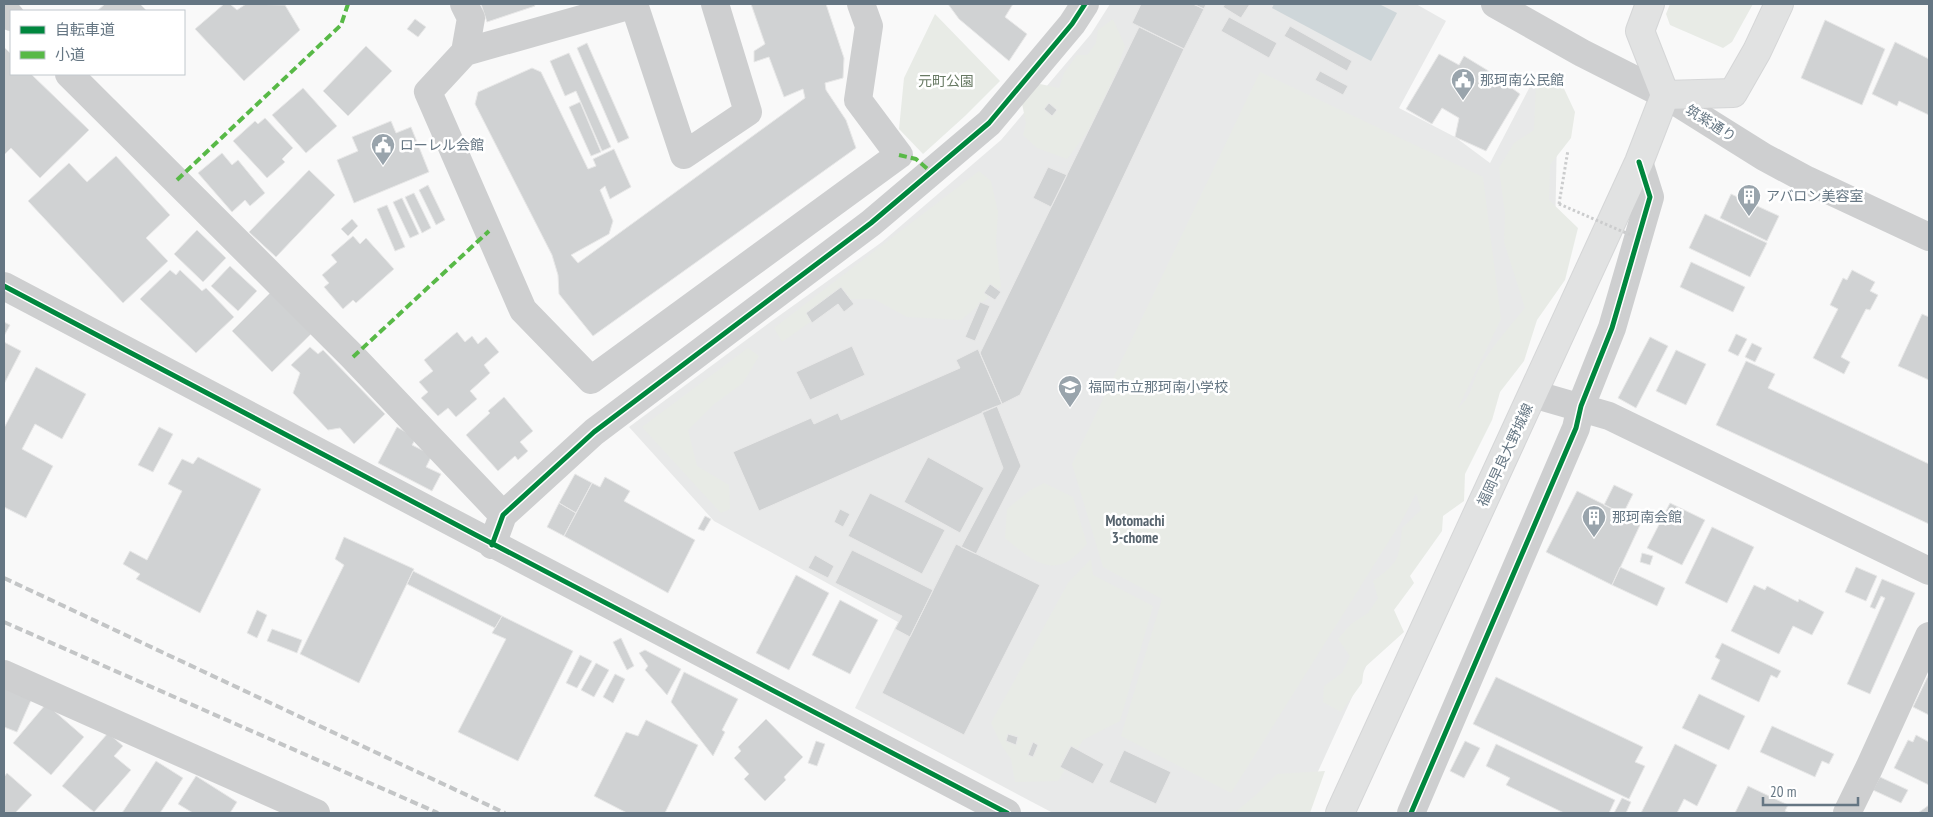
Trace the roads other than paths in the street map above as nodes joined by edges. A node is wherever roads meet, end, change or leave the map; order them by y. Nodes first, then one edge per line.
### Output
1 (464, 4) edge
2 (634, 4) edge
3 (715, 4) edge
4 (861, 4) edge
5 (1085, 4) edge
6 (1495, 4) edge
7 (1650, 4) edge
8 (1779, 4) edge
9 (466, 52) junction
10 (70, 75) edge
11 (1665, 95) junction
12 (1639, 162) junction
13 (1929, 237) edge
14 (4, 286) edge
15 (1533, 394) junction
16 (1581, 406) junction
17 (503, 515) junction
18 (492, 545) junction
19 (1929, 571) edge
20 (1929, 636) edge
21 (4, 674) edge
22 (268, 804) edge
23 (316, 813) edge
24 (1007, 813) edge
25 (1340, 813) edge
26 (1412, 813) edge
27 (1847, 813) edge

1 - 9 street
2 - 3 street
2 - 9 street
4 - 9 street
5 - 17 street
6 - 11 street, 筑紫通り
7 - 11 main road
8 - 11 main road
10 - 17 street
11 - 12 main road, 福岡早良大野城線
11 - 13 street, 筑紫通り
12 - 15 main road, 福岡早良大野城線
12 - 16 street
14 - 18 street
15 - 16 street
15 - 25 main road, 福岡早良大野城線
16 - 19 street
16 - 26 street
17 - 18 street
18 - 24 street
20 - 27 street
21 - 22 street
22 - 23 street

